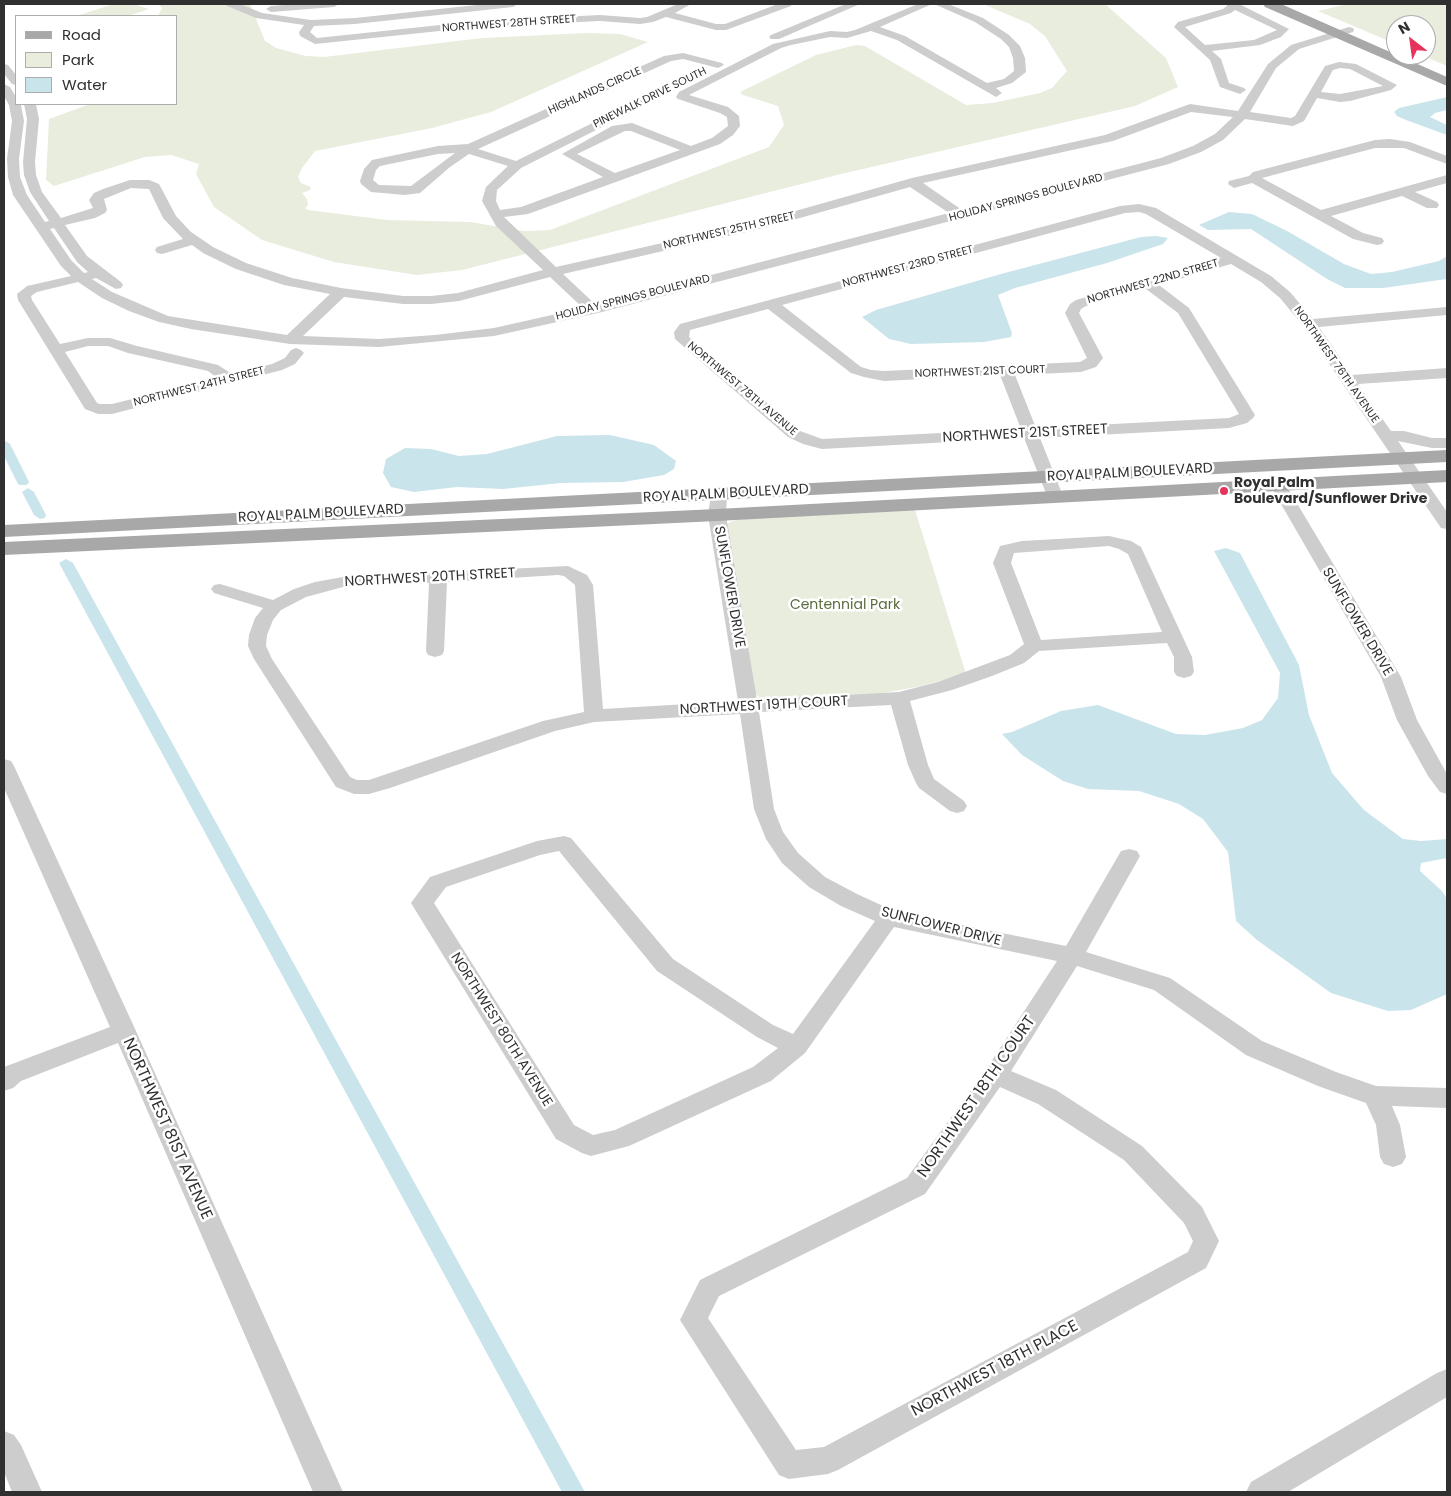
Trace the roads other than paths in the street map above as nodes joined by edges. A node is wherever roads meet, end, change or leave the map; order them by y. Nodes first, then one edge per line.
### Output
1 (231, 4) edge
2 (334, 4) edge
3 (513, 4) edge
4 (686, 4) edge
5 (787, 4) edge
6 (927, 4) edge
7 (938, 4) edge
8 (1270, 4) edge
9 (1291, 4) edge
10 (1233, 5) edge
11 (825, 6) dead end
12 (665, 13) junction
13 (255, 15) junction
14 (862, 15) edge
15 (311, 23) junction
16 (1338, 30) junction
17 (1224, 46) junction
18 (1386, 47) edge
19 (1204, 48) junction
20 (1237, 56) dead end
21 (1260, 62) dead end
22 (718, 65) junction
23 (1431, 65) edge
24 (4, 67) edge
25 (1447, 72) edge
26 (1248, 77) dead end
27 (9, 82) edge
28 (1447, 82) edge
29 (986, 87) junction
30 (1240, 90) junction
31 (1000, 94) dead end
32 (1314, 94) junction
33 (30, 105) edge
34 (1227, 113) junction
35 (1242, 115) junction
36 (471, 148) junction
37 (690, 150) junction
38 (1447, 160) edge
39 (520, 163) junction
40 (614, 178) junction
41 (1254, 179) junction
42 (1447, 179) edge
43 (908, 183) junction
44 (1234, 184) dead end
45 (1405, 192) junction
46 (1432, 205) dead end
47 (1139, 208) joint
48 (495, 212) junction
49 (952, 212) junction
50 (1319, 215) junction
51 (57, 224) junction
52 (41, 227) junction
53 (193, 240) junction
54 (1377, 241) dead end
55 (162, 250) dead end
56 (1233, 259) junction
57 (553, 272) junction
58 (98, 273) junction
59 (81, 278) junction
60 (1149, 284) junction
61 (346, 293) junction
62 (771, 304) junction
63 (589, 307) junction
64 (1447, 311) edge
65 (1309, 324) junction
66 (680, 332) joint
67 (300, 340) junction
68 (56, 350) junction
69 (1091, 364) joint
70 (1006, 372) junction
71 (1447, 373) edge
72 (230, 379) junction
73 (1348, 380) junction
74 (1030, 434) junction
75 (1386, 436) junction
76 (808, 442) joint
77 (1447, 443) edge
78 (1447, 456) edge
79 (1402, 460) junction
80 (1447, 476) edge
81 (1415, 478) junction
82 (1278, 485) junction
83 (1051, 487) junction
84 (718, 505) junction
85 (1447, 524) edge
86 (4, 531) edge
87 (4, 549) edge
88 (438, 578) junction
89 (220, 589) dead end
90 (275, 606) junction
91 (1174, 637) junction
92 (1034, 646) junction
93 (435, 651) dead end
94 (1184, 672) dead end
95 (898, 698) junction
96 (749, 708) junction
97 (594, 716) junction
98 (4, 766) edge
99 (1444, 779) edge
100 (957, 806) dead end
101 (1129, 856) dead end
102 (889, 918) junction
103 (1072, 956) junction
104 (124, 1031) junction
105 (796, 1046) junction
106 (996, 1075) junction
107 (4, 1081) edge
108 (1375, 1096) junction
109 (1447, 1098) edge
110 (1394, 1157) dead end
111 (1447, 1382) edge
112 (4, 1445) edge
113 (789, 1465) joint
114 (27, 1492) edge
115 (328, 1492) edge
116 (1260, 1492) edge

1 - 13 street
2 - 13 street
3 - 15 street
4 - 12 street
5 - 12 street
6 - 14 street, PINEWALK DRIVE SOUTH
7 - 29 street
8 - 16 main road
9 - 16 main road
10 - 17 street
10 - 19 street
11 - 14 street
12 - 15 street, NORTHWEST 28TH STREET
13 - 15 street
14 - 22 street, PINEWALK DRIVE SOUTH
14 - 29 street
14 - 37 street, PINEWALK DRIVE SOUTH
16 - 18 main road
16 - 21 street
16 - 28 main road
16 - 35 street, HOLIDAY SPRINGS BOULEVARD
17 - 19 street
17 - 20 street
19 - 30 street
22 - 36 street, HIGHLANDS CIRCLE
22 - 39 street, PINEWALK DRIVE SOUTH
23 - 25 main road
24 - 27 street, HOLIDAY SPRINGS BOULEVARD
26 - 30 street, HOLIDAY SPRINGS BOULEVARD
27 - 52 street, HOLIDAY SPRINGS BOULEVARD
29 - 31 street
30 - 34 street, HOLIDAY SPRINGS BOULEVARD
32 - 32 street
32 - 35 street
33 - 51 street, HOLIDAY SPRINGS BOULEVARD
34 - 35 street, NORTHWEST 25TH STREET
34 - 43 street, NORTHWEST 25TH STREET
34 - 49 street, HOLIDAY SPRINGS BOULEVARD
35 - 49 street, HOLIDAY SPRINGS BOULEVARD
36 - 36 street, HIGHLANDS CIRCLE
36 - 39 street, HIGHLANDS CIRCLE
37 - 40 street, PINEWALK DRIVE SOUTH
37 - 40 street, PINEWALK DRIVE SOUTH
38 - 41 street
39 - 48 street, PINEWALK DRIVE SOUTH
40 - 48 street, PINEWALK DRIVE SOUTH
41 - 44 street
41 - 50 street
42 - 45 street
43 - 49 street
43 - 57 street, NORTHWEST 25TH STREET
45 - 46 street
45 - 50 street
47 - 56 street, NORTHWEST 76TH AVENUE
47 - 62 street, NORTHWEST 23RD STREET
48 - 57 street
49 - 63 street, HOLIDAY SPRINGS BOULEVARD
50 - 54 street
51 - 52 street
51 - 53 street, NORTHWEST 25TH STREET
51 - 58 street, HOLIDAY SPRINGS BOULEVARD
52 - 59 street, HOLIDAY SPRINGS BOULEVARD
53 - 55 street
53 - 61 street, NORTHWEST 25TH STREET
56 - 60 street, NORTHWEST 22ND STREET
56 - 65 street, NORTHWEST 76TH AVENUE
57 - 61 street, NORTHWEST 25TH STREET
57 - 63 street
58 - 59 street
58 - 67 street, HOLIDAY SPRINGS BOULEVARD
59 - 67 street, HOLIDAY SPRINGS BOULEVARD
59 - 68 street
60 - 69 street, NORTHWEST 22ND STREET
60 - 74 street, NORTHWEST 21ST STREET
61 - 67 street, NORTHWEST 24TH STREET
62 - 66 street, NORTHWEST 23RD STREET
62 - 70 street, NORTHWEST 21ST COURT
63 - 67 street, HOLIDAY SPRINGS BOULEVARD
64 - 65 street
65 - 73 street, NORTHWEST 76TH AVENUE
66 - 76 street, NORTHWEST 78TH AVENUE
67 - 72 street, NORTHWEST 24TH STREET
68 - 72 street
68 - 72 street, NORTHWEST 24TH STREET
69 - 70 street, NORTHWEST 21ST COURT
70 - 74 street
71 - 73 street
73 - 75 street, NORTHWEST 76TH AVENUE
74 - 76 street, NORTHWEST 21ST STREET
74 - 83 street
75 - 77 street
75 - 79 street, NORTHWEST 76TH AVENUE
78 - 79 main road, ROYAL PALM BOULEVARD
79 - 81 street, NORTHWEST 76TH AVENUE
79 - 83 main road, ROYAL PALM BOULEVARD
80 - 81 main road, ROYAL PALM BOULEVARD
81 - 82 main road, ROYAL PALM BOULEVARD
81 - 85 street, NORTHWEST 76TH AVENUE
82 - 83 main road, ROYAL PALM BOULEVARD
82 - 99 street, SUNFLOWER DRIVE
83 - 84 main road, ROYAL PALM BOULEVARD
84 - 86 main road, ROYAL PALM BOULEVARD
84 - 87 main road, ROYAL PALM BOULEVARD
84 - 96 street, SUNFLOWER DRIVE
88 - 90 street, NORTHWEST 20TH STREET
88 - 93 street
88 - 97 street, NORTHWEST 20TH STREET
89 - 90 street
90 - 97 street, NORTHWEST 19TH COURT
91 - 92 street
91 - 92 street
91 - 94 street
92 - 95 street, NORTHWEST 19TH COURT
95 - 96 street, NORTHWEST 19TH COURT
95 - 100 street
96 - 97 street, NORTHWEST 19TH COURT
96 - 102 street, SUNFLOWER DRIVE
98 - 104 street, NORTHWEST 81ST AVENUE
101 - 103 street, NORTHWEST 18TH COURT
102 - 103 street, SUNFLOWER DRIVE
102 - 105 street
103 - 106 street, NORTHWEST 18TH COURT
103 - 108 street, SUNFLOWER DRIVE
104 - 107 street
104 - 115 street, NORTHWEST 81ST AVENUE
105 - 105 street, NORTHWEST 80TH AVENUE
106 - 113 street, NORTHWEST 18TH COURT
106 - 113 street, NORTHWEST 18TH PLACE
108 - 109 street, SUNFLOWER DRIVE
108 - 110 street
111 - 116 street
112 - 114 street

